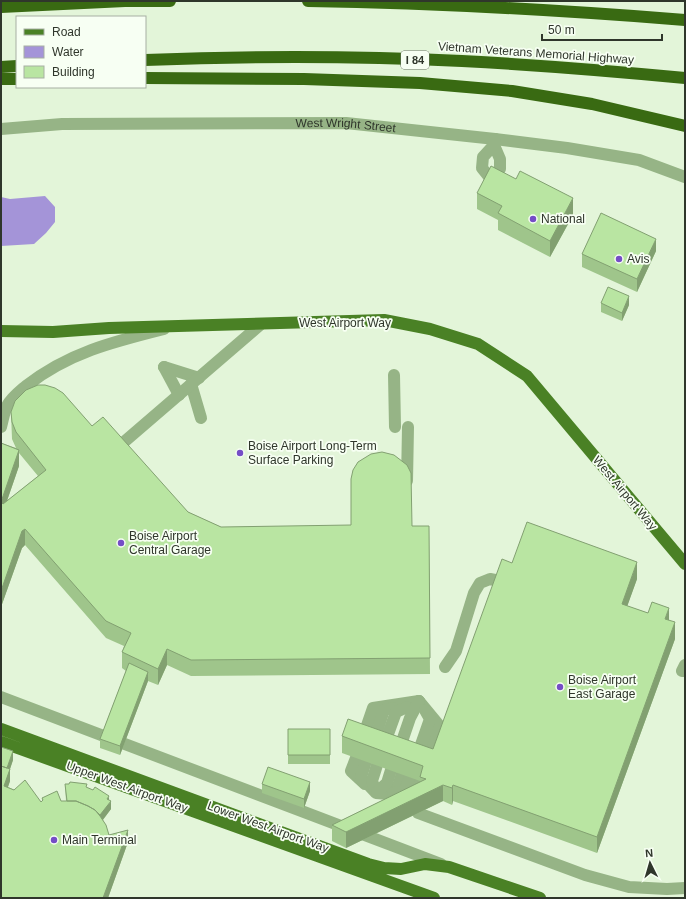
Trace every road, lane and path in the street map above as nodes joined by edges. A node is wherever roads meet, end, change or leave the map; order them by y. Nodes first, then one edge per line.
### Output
1 (170, 1) edge
2 (308, 1) edge
3 (1, 7) edge
4 (685, 20) edge
5 (146, 60) edge
6 (16, 66) edge
7 (1, 67) edge
8 (146, 78) edge
9 (685, 78) edge
10 (1, 79) edge
11 (16, 79) edge
12 (685, 126) edge
13 (1, 129) edge
14 (685, 177) edge
15 (261, 324) junction
16 (172, 326) junction
17 (1, 331) edge
18 (54, 332) junction
19 (1, 339) edge
20 (394, 375) dead end
21 (195, 381) junction
22 (179, 395) junction
23 (201, 418) dead end
24 (1, 427) edge
25 (395, 427) dead end
26 (408, 427) dead end
27 (117, 448) edge
28 (407, 481) edge
29 (685, 564) edge
30 (500, 581) edge
31 (685, 665) edge
32 (445, 667) dead end
33 (685, 671) edge
34 (1, 698) edge
35 (419, 701) junction
36 (1, 729) edge
37 (1, 742) edge
38 (376, 793) junction
39 (402, 807) edge
40 (418, 813) edge
41 (449, 867) junction
42 (685, 888) edge
43 (434, 898) edge
44 (540, 898) edge

1 - 3 highway
2 - 4 highway
5 - 9 highway, Vietnam Veterans Memorial Highway / I 84
6 - 7 highway
8 - 12 highway
10 - 11 highway
13 - 14 street, West Wright Street
15 - 16 main road, West Airport Way
15 - 21 street
15 - 29 main road, West Airport Way
16 - 18 main road, West Airport Way
16 - 24 street
17 - 18 main road, West Airport Way
18 - 19 main road
20 - 25 street
21 - 22 street
21 - 22 street
21 - 23 street
22 - 27 street
26 - 28 street
30 - 32 street
31 - 33 street
34 - 41 street
35 - 35 street
35 - 35 street
36 - 41 main road, Lower West Airport Way
37 - 43 main road, Upper West Airport Way
38 - 38 street
38 - 38 street
38 - 39 street
40 - 42 street
41 - 44 main road, Lower West Airport Way

